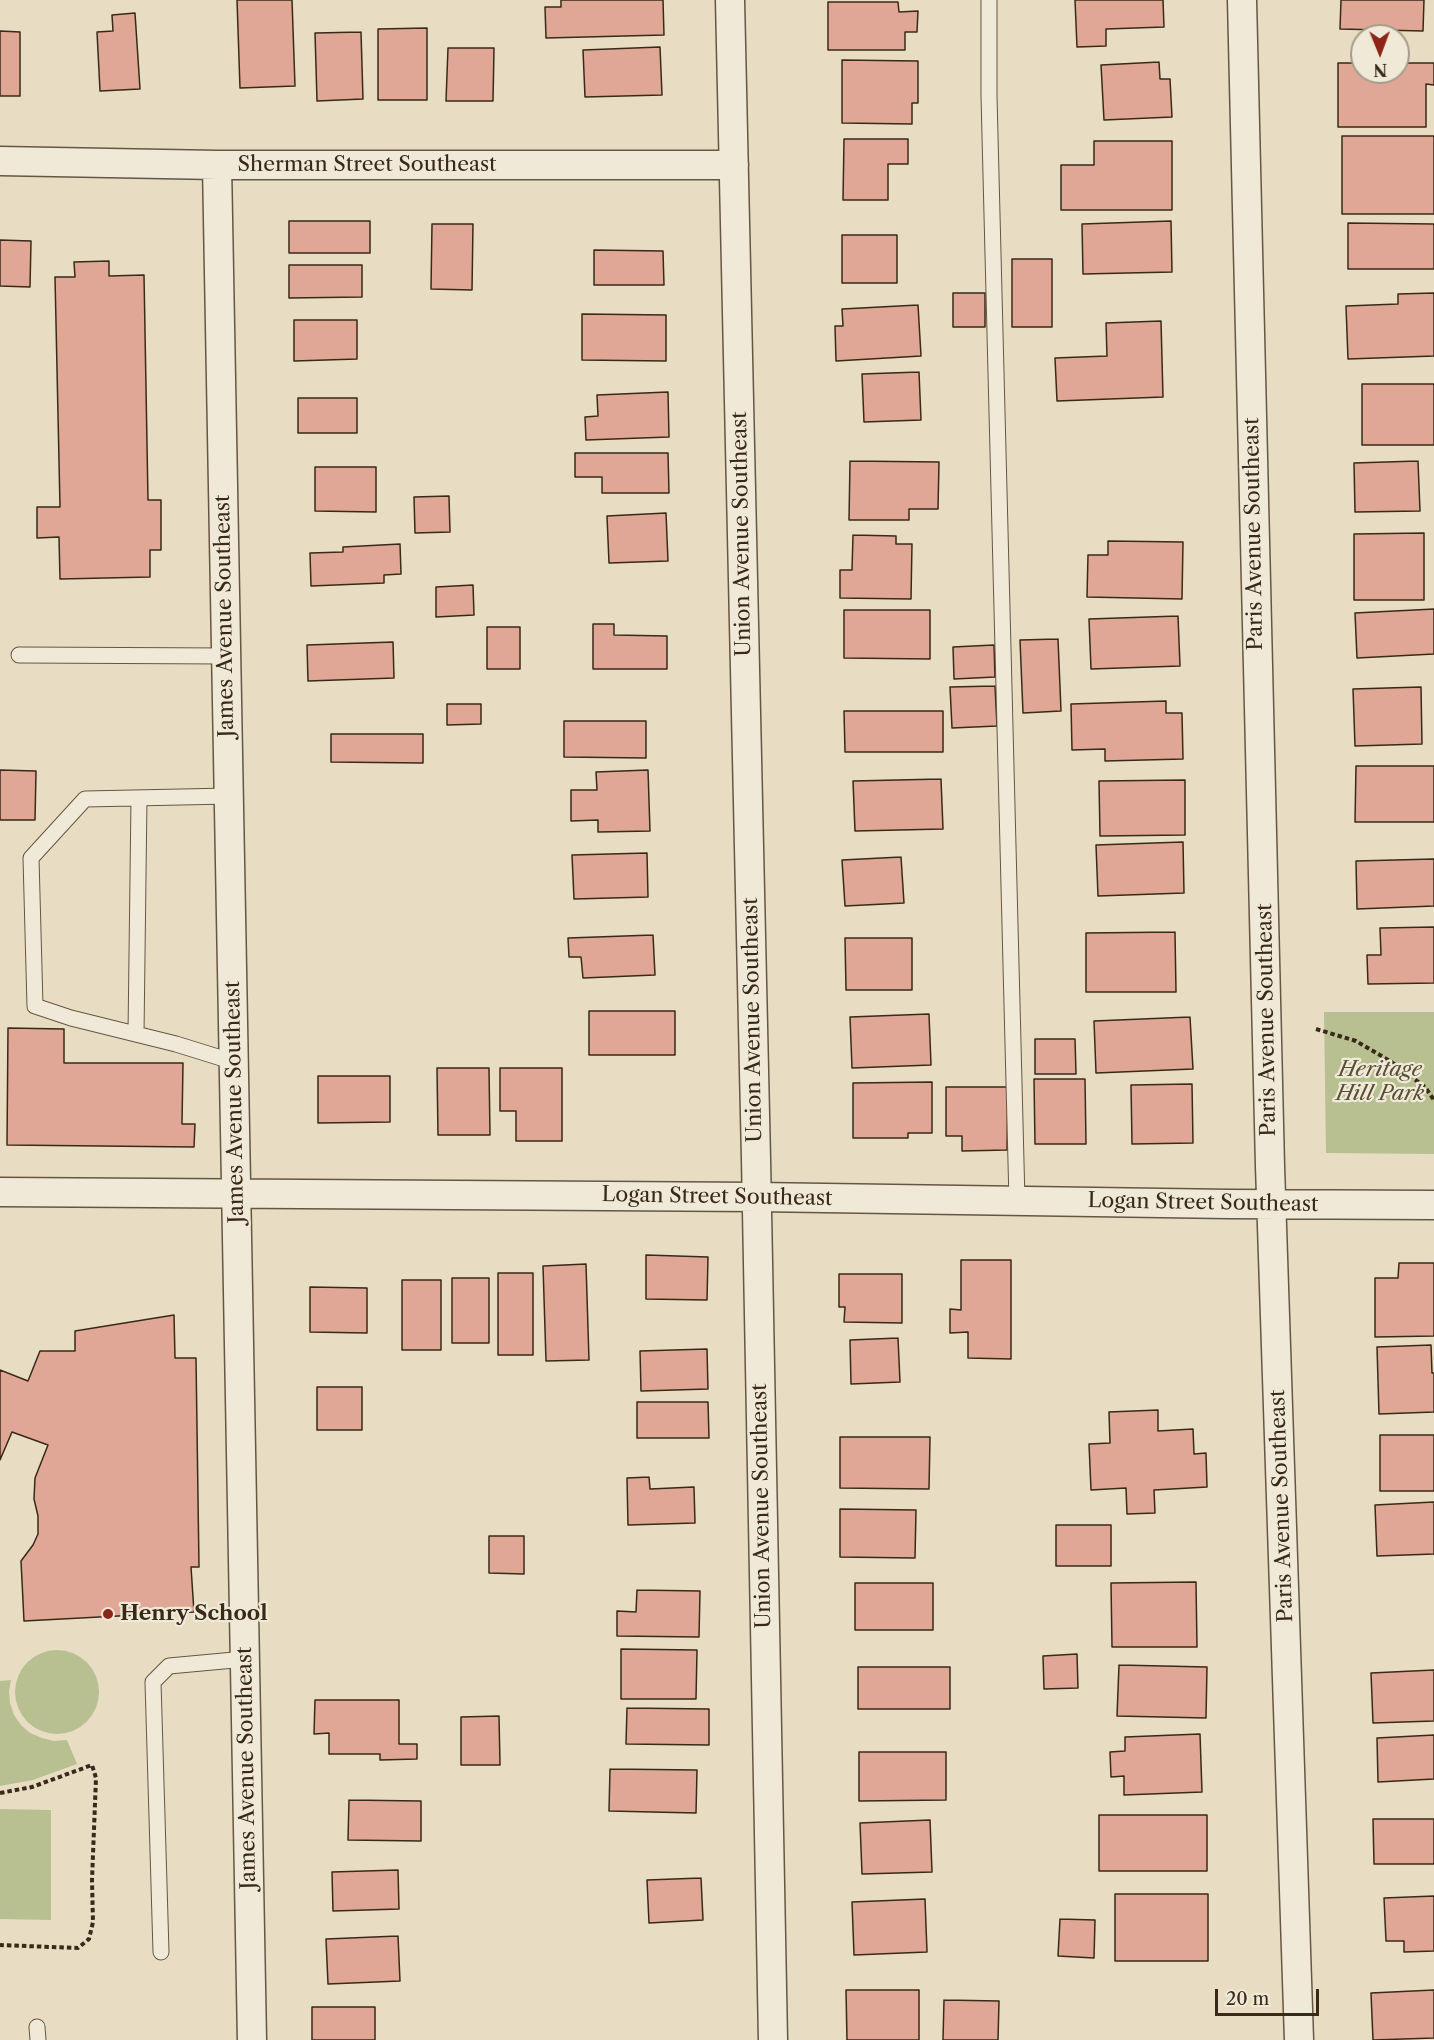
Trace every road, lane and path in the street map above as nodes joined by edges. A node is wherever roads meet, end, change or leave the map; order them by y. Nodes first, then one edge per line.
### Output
1 (730, 0) edge
2 (989, 0) edge
3 (1242, 0) edge
4 (0, 161) edge
5 (217, 165) junction
6 (734, 165) junction
7 (19, 655) dead end
8 (226, 656) junction
9 (229, 796) junction
10 (139, 798) junction
11 (1316, 1029) dead end
12 (136, 1034) junction
13 (234, 1062) junction
14 (1434, 1100) edge
15 (0, 1192) edge
16 (237, 1192) junction
17 (757, 1197) junction
18 (1017, 1201) junction
19 (1272, 1205) junction
20 (1434, 1205) edge
21 (245, 1659) junction
22 (0, 1792) edge
23 (0, 1945) edge
24 (161, 1952) dead end
25 (252, 2040) edge
26 (772, 2040) edge
27 (1299, 2040) edge

1 - 6 street, Union Avenue Southeast
2 - 18 lane
3 - 19 street, Paris Avenue Southeast
4 - 5 street, Sherman Street Southeast
5 - 6 street, Sherman Street Southeast
5 - 8 street, James Avenue Southeast
6 - 17 street, Union Avenue Southeast
7 - 8 lane
8 - 9 street, James Avenue Southeast
9 - 10 lane
9 - 13 street, James Avenue Southeast
10 - 12 lane
10 - 12 lane
11 - 14 path
12 - 13 lane
13 - 16 street, James Avenue Southeast
15 - 16 street, Logan Street Southeast
16 - 17 street, Logan Street Southeast
16 - 21 street, James Avenue Southeast
17 - 18 street, Logan Street Southeast
17 - 26 street, Union Avenue Southeast
18 - 19 street, Logan Street Southeast
19 - 20 street, Logan Street Southeast
19 - 27 street, Paris Avenue Southeast
21 - 24 lane
21 - 25 street, James Avenue Southeast
22 - 23 path

